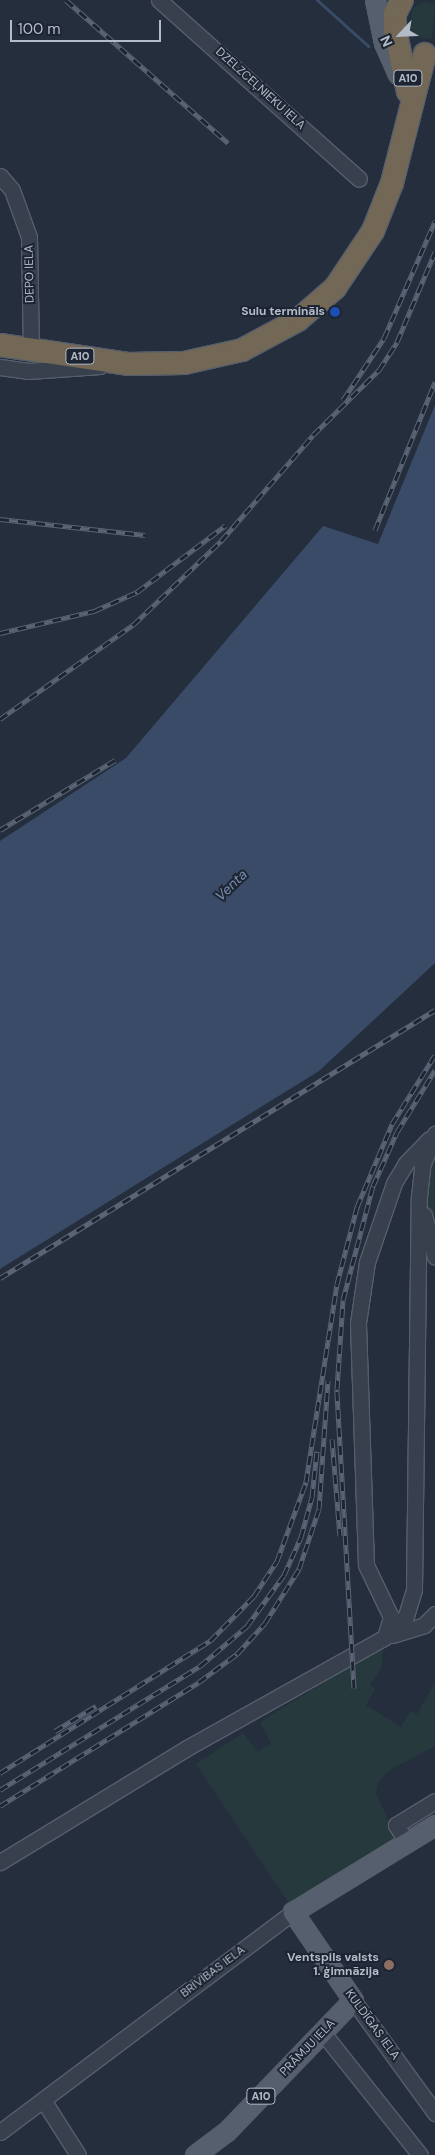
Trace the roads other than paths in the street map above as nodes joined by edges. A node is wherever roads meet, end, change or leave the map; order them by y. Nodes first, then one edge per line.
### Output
1 (159, 0) edge
2 (375, 0) edge
3 (396, 11) edge
4 (432, 59) edge
5 (404, 128) junction
6 (0, 176) edge
7 (359, 179) dead end
8 (0, 345) edge
9 (31, 349) junction
10 (128, 364) junction
11 (0, 366) edge
12 (434, 1134) edge
13 (419, 1197) junction
14 (435, 1258) edge
15 (435, 1614) edge
16 (385, 1637) junction
17 (435, 1801) edge
18 (435, 1825) edge
19 (406, 1841) junction
20 (0, 1862) edge
21 (293, 1912) junction
22 (353, 2000) junction
23 (323, 2033) junction
24 (43, 2100) junction
25 (435, 2113) edge
26 (0, 2132) edge
27 (410, 2152) edge
28 (78, 2155) edge
29 (194, 2155) edge

1 - 7 street, DZELZCEĻNIEKU IELA
2 - 5 main road
3 - 4 highway
3 - 5 highway, A10
4 - 5 highway, A10
5 - 10 highway, A10
6 - 9 street, DEPO IELA
8 - 9 highway, A10
9 - 10 highway, A10
10 - 11 street
12 - 13 street
12 - 16 street
13 - 14 street
13 - 16 street
15 - 16 street
16 - 20 street
17 - 19 street
18 - 19 main road, BRĪVĪBAS IELA
19 - 21 main road, BRĪVĪBAS IELA
21 - 22 main road, KULDĪGAS IELA
21 - 24 street, BRĪVĪBAS IELA
22 - 23 main road, PRĀMJU IELA / A10
22 - 25 street, KULDĪGAS IELA
23 - 27 street
23 - 29 main road, PRĀMJU IELA / A10
24 - 26 street, BRĪVĪBAS IELA
24 - 28 street

